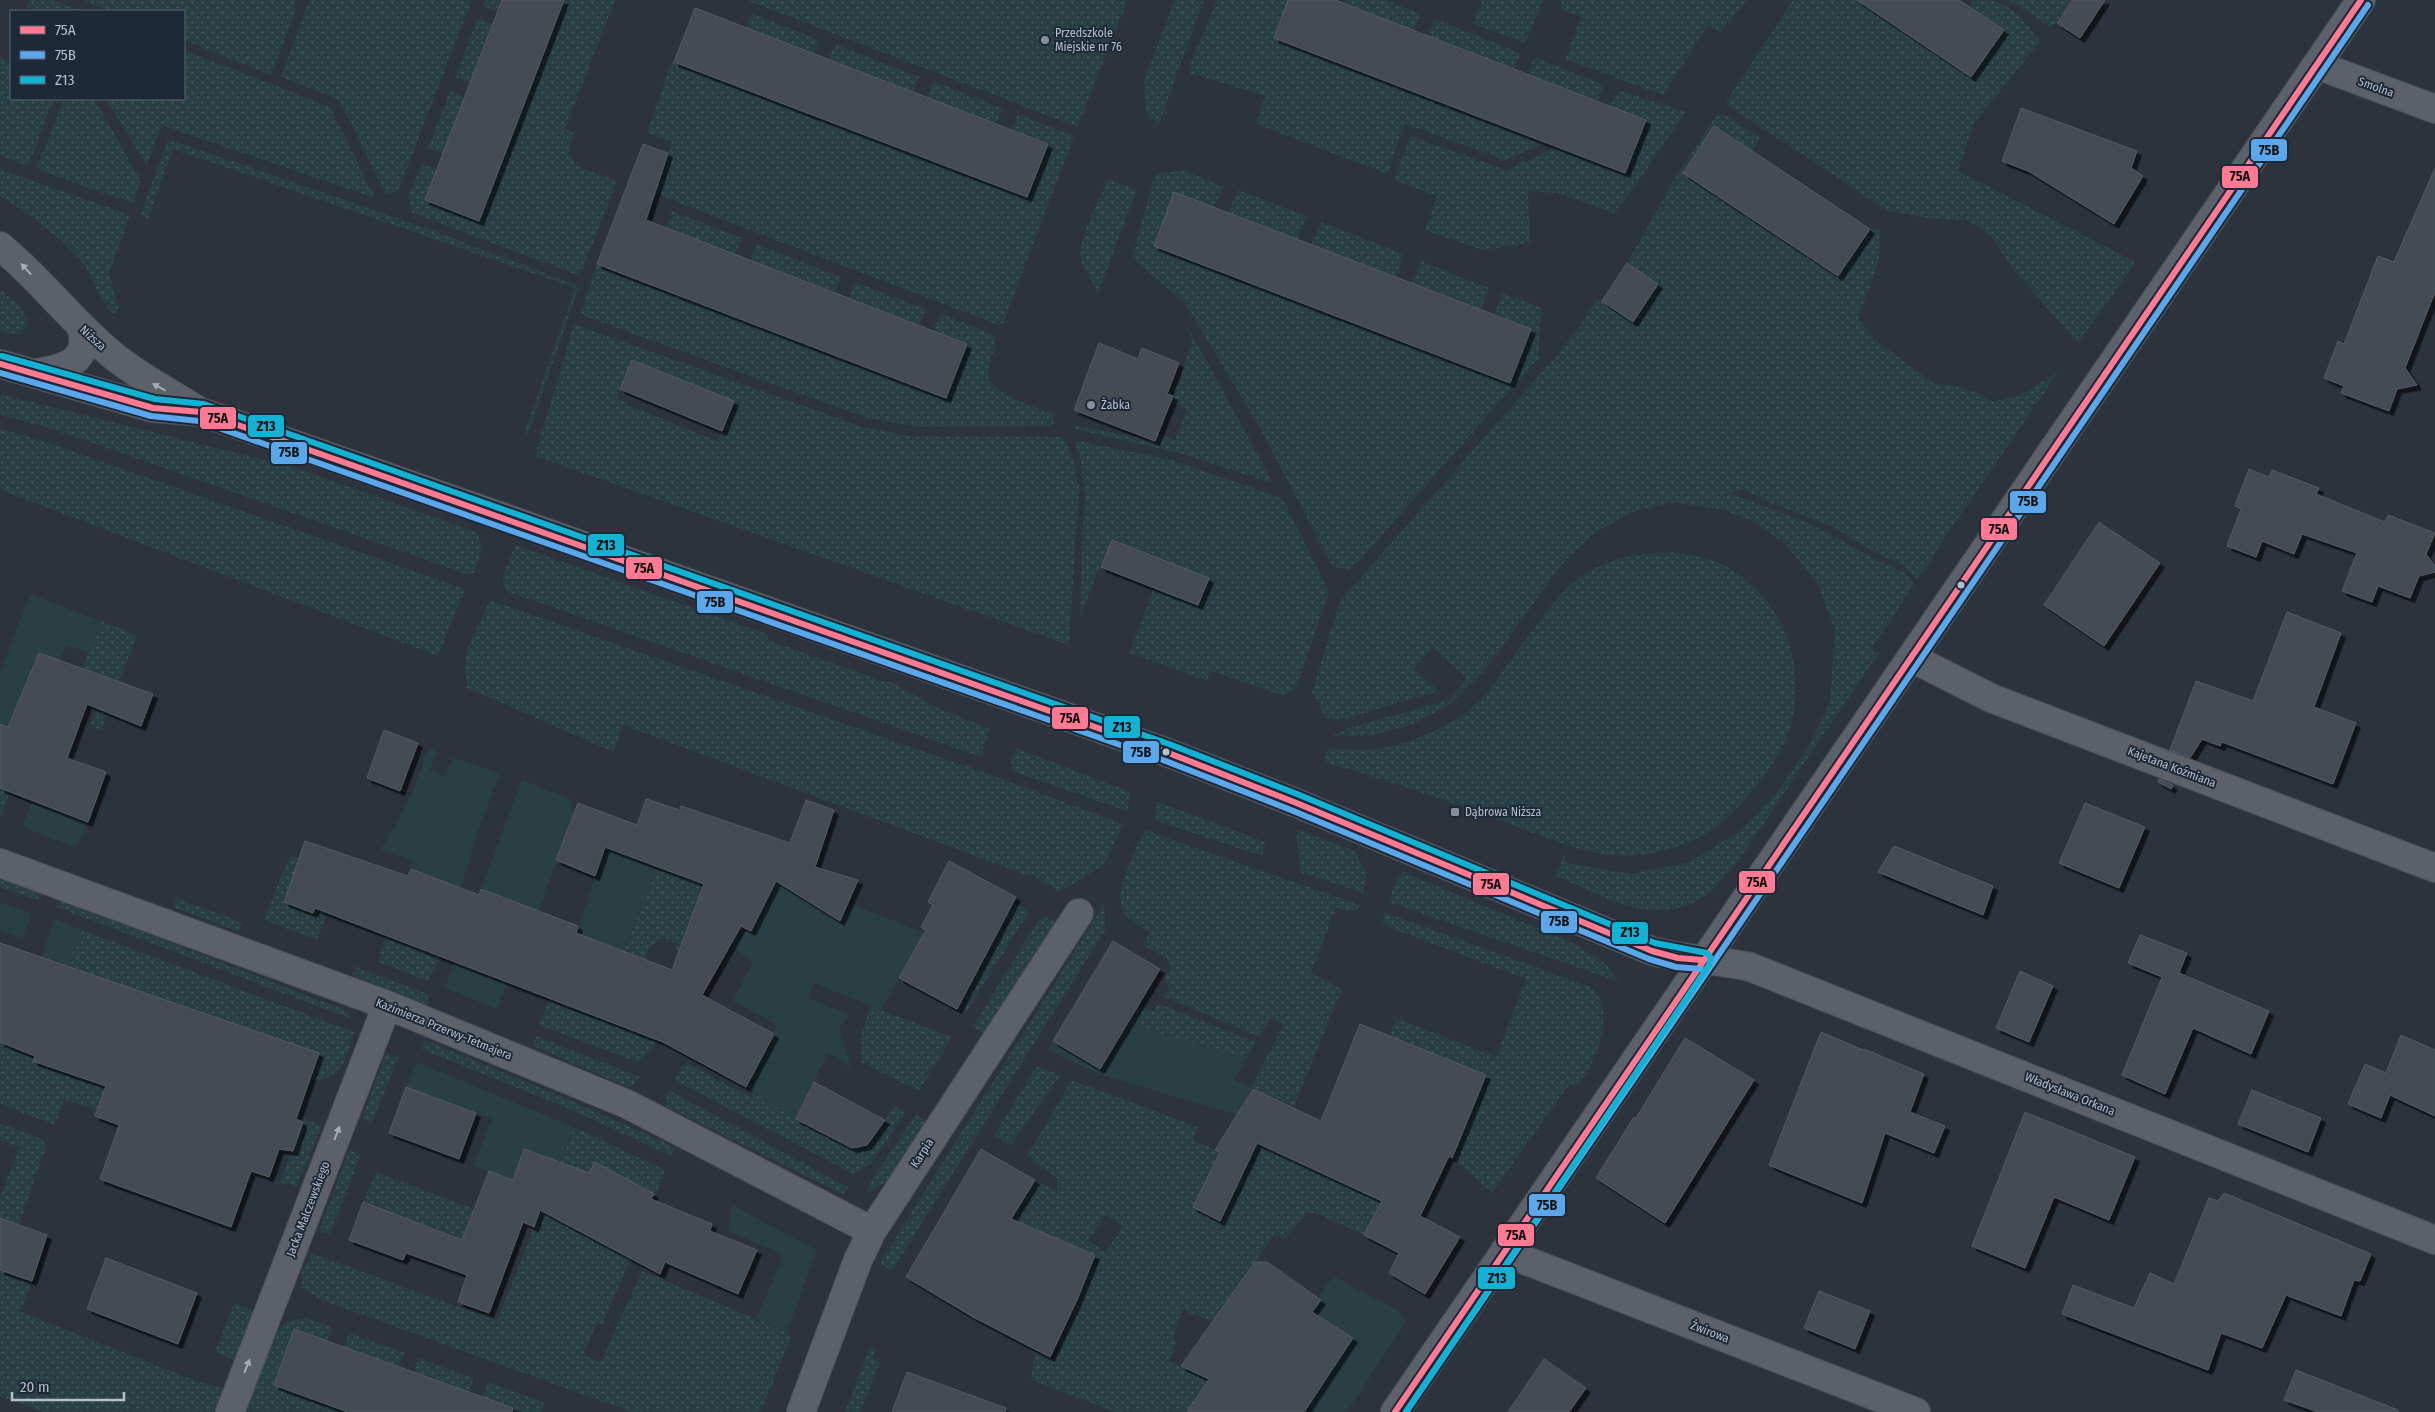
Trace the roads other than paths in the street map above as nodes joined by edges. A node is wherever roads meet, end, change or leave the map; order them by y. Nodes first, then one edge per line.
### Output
1 (2361, 0) edge
2 (2317, 65) junction
3 (2435, 109) edge
4 (0, 246) edge
5 (81, 327) junction
6 (0, 364) edge
7 (35, 373) junction
8 (201, 412) junction
9 (1912, 658) junction
10 (0, 863) edge
11 (2435, 868) edge
12 (1079, 913) dead end
13 (1702, 960) junction
14 (387, 1005) junction
15 (872, 1230) junction
16 (2435, 1240) edge
17 (1504, 1252) junction
18 (230, 1412) edge
19 (801, 1412) edge
20 (1395, 1412) edge
21 (1916, 1412) edge

1 - 2 street
2 - 3 street, Smolna
2 - 9 street
5 -> 4 street, Niższa
5 - 7 street
8 -> 5 street, Niższa
6 - 7 street, Niższa
7 - 8 street, Niższa
8 - 13 street, Niższa
9 - 11 street, Kajetana Koźmiana
9 - 13 street
10 - 14 street, Kazimierza Przerwy-Tetmajera
12 - 15 street, Karpia
13 - 16 street, Władysława Orkana
13 - 17 street
14 - 15 street, Kazimierza Przerwy-Tetmajera
18 -> 14 street, Jacka Malczewskiego
15 - 19 street, Karpia
17 - 20 street
17 - 21 street, Żwirowa

